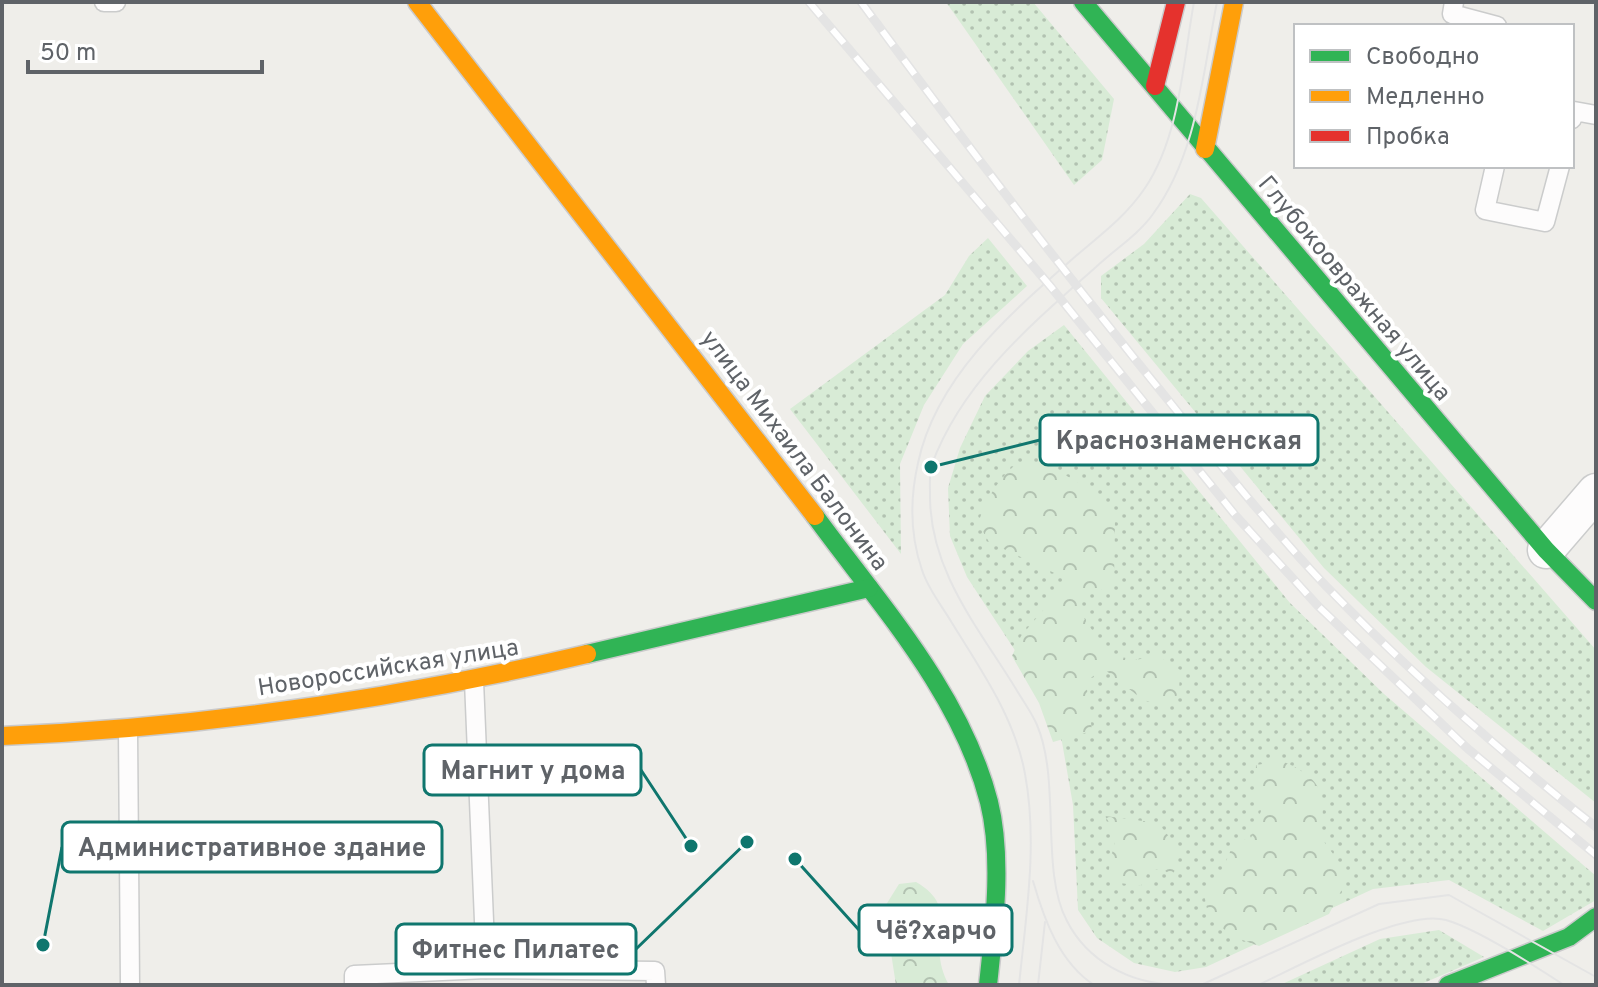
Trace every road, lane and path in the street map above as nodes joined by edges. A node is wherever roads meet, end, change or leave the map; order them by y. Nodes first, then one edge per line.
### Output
1 (104, 2) edge
2 (116, 2) edge
3 (417, 2) edge
4 (1083, 2) edge
5 (1176, 2) edge
6 (1234, 2) edge
7 (1454, 2) edge
8 (1490, 24) edge
9 (1155, 86) junction
10 (1574, 111) edge
11 (1596, 115) edge
12 (1205, 149) junction
13 (1495, 168) edge
14 (1559, 168) edge
15 (1596, 492) edge
16 (1546, 550) junction
17 (869, 588) junction
18 (1596, 601) edge
19 (474, 681) junction
20 (128, 731) junction
21 (2, 736) edge
22 (1596, 917) edge
23 (486, 969) junction
24 (1501, 977) edge
25 (130, 985) edge
26 (354, 985) edge
27 (656, 985) edge
28 (988, 985) edge
29 (1448, 985) edge

1 - 2 lane
3 - 17 main road, улица Михаила Балонина
4 - 9 main road, Глубокоовражная улица
5 - 9 main road
6 - 12 main road
7 - 8 lane
9 - 12 main road, Глубокоовражная улица
10 - 11 lane
12 - 16 main road, Глубокоовражная улица
13 - 14 lane
15 - 16 street
16 - 18 main road, Глубокоовражная улица
17 - 19 main road, Новороссийская улица
17 - 28 main road, улица Михаила Балонина
19 - 20 main road, Новороссийская улица
19 - 23 lane
20 - 21 main road, Новороссийская улица
20 - 25 lane
22 - 24 main road
23 - 26 lane
23 - 27 lane
24 - 29 main road

